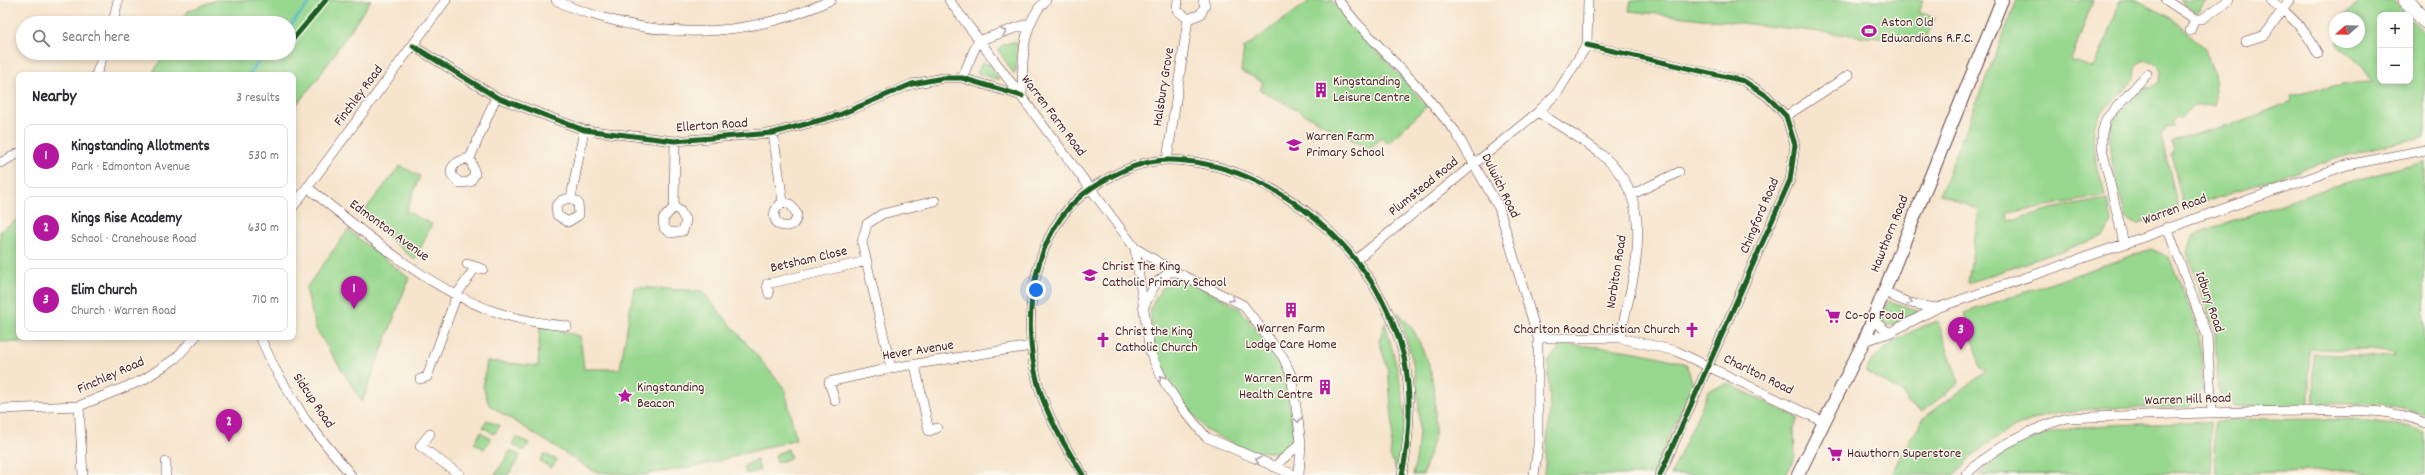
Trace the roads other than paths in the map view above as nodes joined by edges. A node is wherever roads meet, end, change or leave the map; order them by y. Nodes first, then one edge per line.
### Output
1 (118, 0) edge
2 (446, 0) edge
3 (556, 0) edge
4 (831, 0) edge
5 (949, 0) edge
6 (1046, 0) edge
7 (1178, 0) edge
8 (1204, 0) edge
9 (1338, 0) edge
10 (1588, 0) edge
11 (2002, 0) edge
12 (2166, 0) edge
13 (2229, 0) edge
14 (2270, 0) edge
15 (2289, 0) edge
16 (2406, 0) edge
17 (2284, 9) junction
18 (115, 16) edge
19 (1188, 19) junction
20 (2195, 19) junction
21 (2425, 21) edge
22 (1030, 23) junction
23 (2190, 30) dead end
24 (2246, 40) dead end
25 (978, 41) junction
26 (1587, 45) junction
27 (413, 46) junction
28 (2318, 54) dead end
29 (101, 60) edge
30 (97, 72) edge
31 (2147, 74) dead end
32 (1850, 75) dead end
33 (962, 78) junction
34 (1022, 96) junction
35 (496, 97) junction
36 (1538, 112) junction
37 (1786, 116) junction
38 (584, 130) junction
39 (772, 133) junction
40 (675, 141) junction
41 (2425, 150) edge
42 (16, 155) edge
43 (470, 158) dead end
44 (1167, 160) junction
45 (0, 164) edge
46 (1475, 164) junction
47 (1678, 172) dead end
48 (307, 187) junction
49 (1090, 189) junction
50 (1633, 194) junction
51 (571, 198) dead end
52 (934, 201) dead end
53 (783, 202) dead end
54 (296, 203) edge
55 (674, 207) dead end
56 (2167, 228) junction
57 (2124, 244) junction
58 (1135, 248) junction
59 (1357, 259) junction
60 (867, 261) junction
61 (475, 267) dead end
62 (1172, 270) junction
63 (1884, 290) junction
64 (457, 294) junction
65 (769, 294) dead end
66 (1145, 305) junction
67 (1938, 308) junction
68 (1873, 320) junction
69 (567, 326) dead end
70 (1889, 333) junction
71 (1538, 338) junction
72 (1620, 338) junction
73 (192, 340) edge
74 (261, 340) edge
75 (1864, 341) junction
76 (1031, 346) junction
77 (915, 365) junction
78 (1708, 366) junction
79 (891, 368) junction
80 (420, 379) dead end
81 (835, 401) dead end
82 (79, 406) junction
83 (0, 409) edge
84 (2212, 412) junction
85 (1824, 422) junction
86 (2425, 423) edge
87 (937, 428) dead end
88 (430, 434) dead end
89 (1301, 443) junction
90 (166, 462) dead end
91 (1274, 467) junction
92 (348, 474) edge
93 (83, 475) edge
94 (166, 475) edge
95 (460, 475) edge
96 (1083, 475) edge
97 (1294, 475) edge
98 (1299, 475) edge
99 (1402, 475) edge
100 (1534, 475) edge
101 (1660, 475) edge
102 (1798, 475) edge
103 (1966, 475) edge

1 - 18 street
2 - 27 street, Finchley Road
3 - 4 street
5 - 25 street, Warren Farm Road
6 - 22 street
7 - 19 street
8 - 19 street
9 - 46 street, Dulwich Road
10 - 26 street
11 - 63 street, Hawthorn Road
12 - 20 street
13 - 20 street
14 - 17 street
15 - 17 street
16 - 21 main road
17 - 24 street
17 - 28 street
19 - 44 street, Halsbury Grove
20 - 23 street
25 -> 22 street
22 - 34 street
25 - 33 street
25 - 34 street, Warren Farm Road
26 - 36 street, Plumstead Road
26 - 37 street, Chingford Road
27 - 35 street, Ellerton Road
27 - 48 street, Finchley Road
29 - 30 street
31 - 57 street
32 - 37 street
33 - 34 street, Ellerton Road
33 - 39 street, Ellerton Road
34 - 49 street, Warren Farm Road
35 - 38 street, Ellerton Road
35 - 43 street
36 - 46 street, Plumstead Road
36 - 50 street, Norbiton Road
37 - 78 street, Chingford Road
38 - 40 street, Ellerton Road
38 - 51 street
39 - 40 street, Ellerton Road
39 - 53 street
40 - 55 street
41 - 56 street, Warren Road
42 - 45 street
44 - 49 street
44 - 59 street
46 - 59 street, Plumstead Road
46 - 71 street, Dulwich Road
47 - 50 street
48 - 54 street, Finchley Road
48 - 64 street, Edmonton Avenue
49 - 58 street, Warren Farm Road
49 - 76 street
50 - 72 street, Norbiton Road
52 - 60 street
56 - 57 street, Warren Road
56 - 84 street, Idbury Road
57 - 67 street, Warren Road
58 - 62 street, Warren Farm Road
58 - 66 street, Warren Farm Road
59 - 99 street
60 - 65 street, Betsham Close
60 - 79 street
61 - 64 street
62 - 66 street
62 -> 89 street, Warren Farm Road
63 -> 67 street, Warren Road
63 - 68 street, Hawthorn Road
64 - 69 street, Edmonton Avenue
64 - 80 street
91 -> 66 street, Warren Farm Road
67 - 70 street, Warren Road
68 - 70 street
68 - 75 street, Hawthorn Road
70 - 75 street, Warren Road
71 - 72 street, Charlton Road
71 - 100 street, Dulwich Road
72 - 78 street, Charlton Road
73 - 82 street, Finchley Road
74 - 92 street, Sidcup Road
75 - 85 street, Hawthorn Road
76 - 77 street, Hever Avenue
76 - 96 street
77 - 79 street, Hever Avenue
77 - 87 street
78 - 85 street, Charlton Road
78 - 101 street, Chingford Road
79 - 81 street, Hever Avenue
82 - 83 street, Finchley Road
82 - 93 street
84 - 86 street, Warren Hill Road
84 - 103 street, Warren Hill Road
85 - 102 street, Hawthorn Road
88 - 95 street
89 - 91 street
89 - 98 street, Warren Farm Road
90 - 94 street
91 - 97 street, Warren Farm Road

